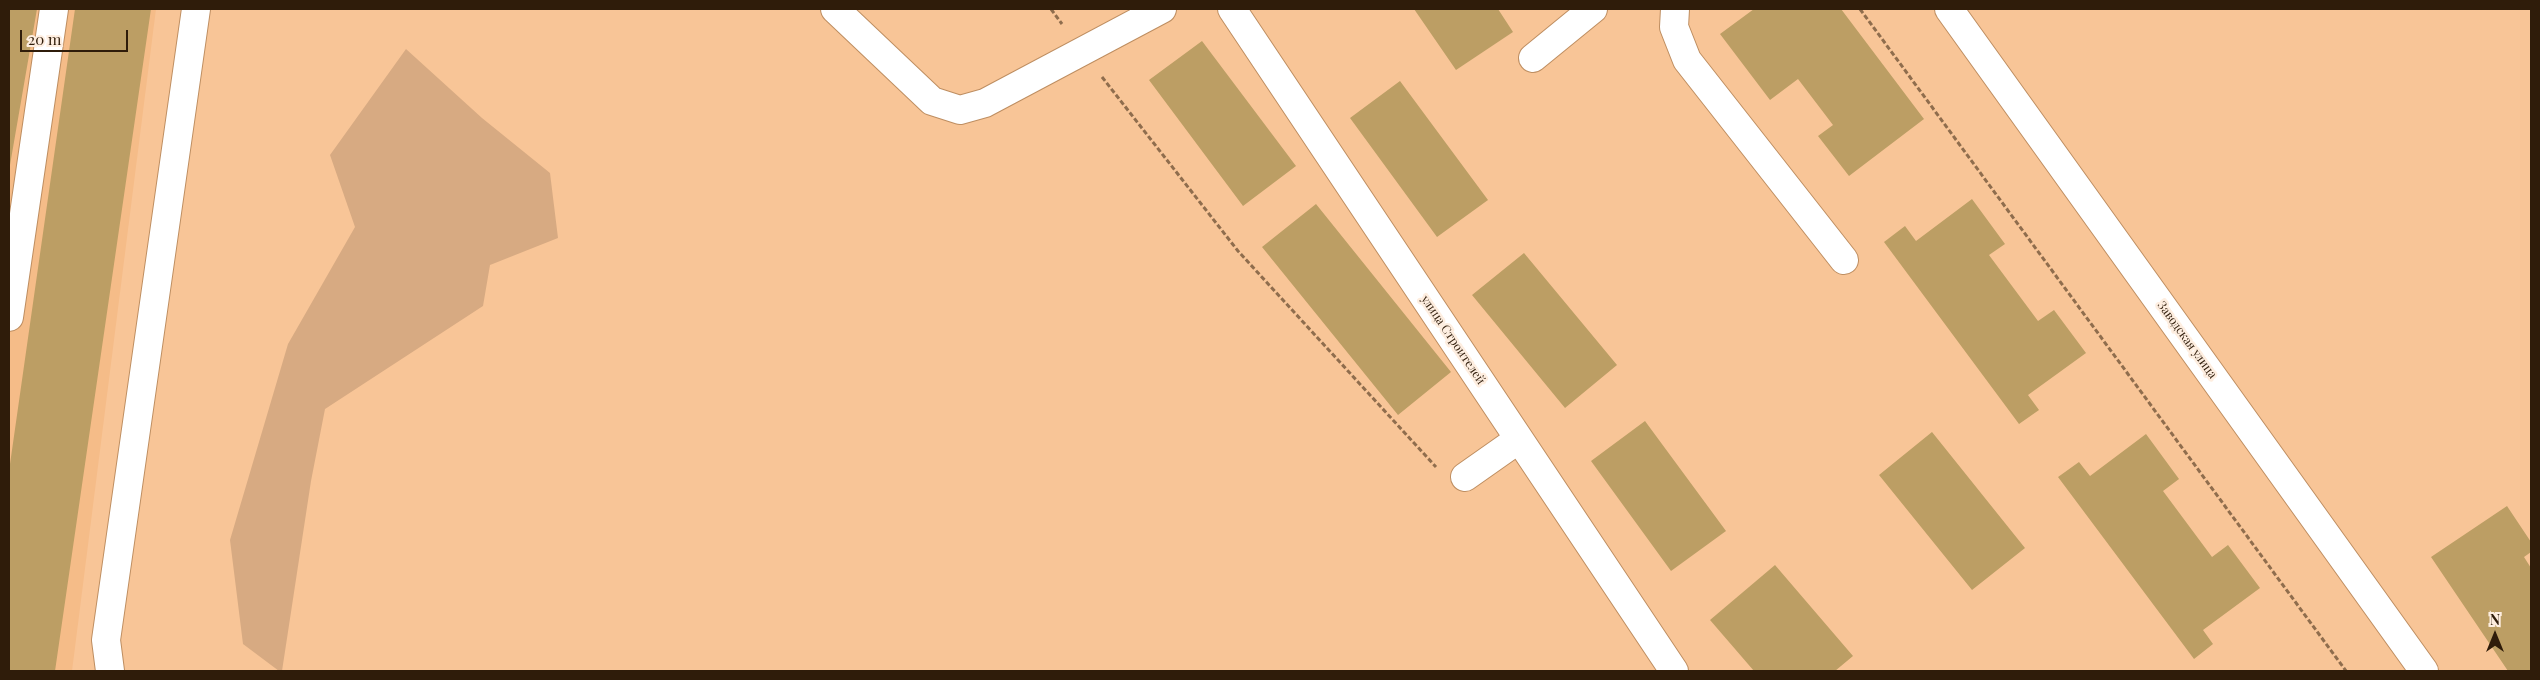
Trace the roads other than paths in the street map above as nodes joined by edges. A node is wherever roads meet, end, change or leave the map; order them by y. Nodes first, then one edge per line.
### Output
1 (54, 9) edge
2 (196, 9) edge
3 (835, 9) edge
4 (1162, 9) edge
5 (1232, 9) edge
6 (1593, 9) edge
7 (1675, 9) edge
8 (1949, 9) edge
9 (1533, 58) dead end
10 (1844, 260) dead end
11 (9, 317) edge
12 (1519, 440) junction
13 (1466, 477) road end
14 (110, 671) edge
15 (1674, 671) edge
16 (2424, 671) edge

1 - 11 street
2 - 14 street
3 - 4 street
5 - 12 street, улица Строителей
6 - 9 street
7 - 10 street
8 - 16 street, Заводская улица
12 - 13 street
12 - 15 street, улица Строителей

